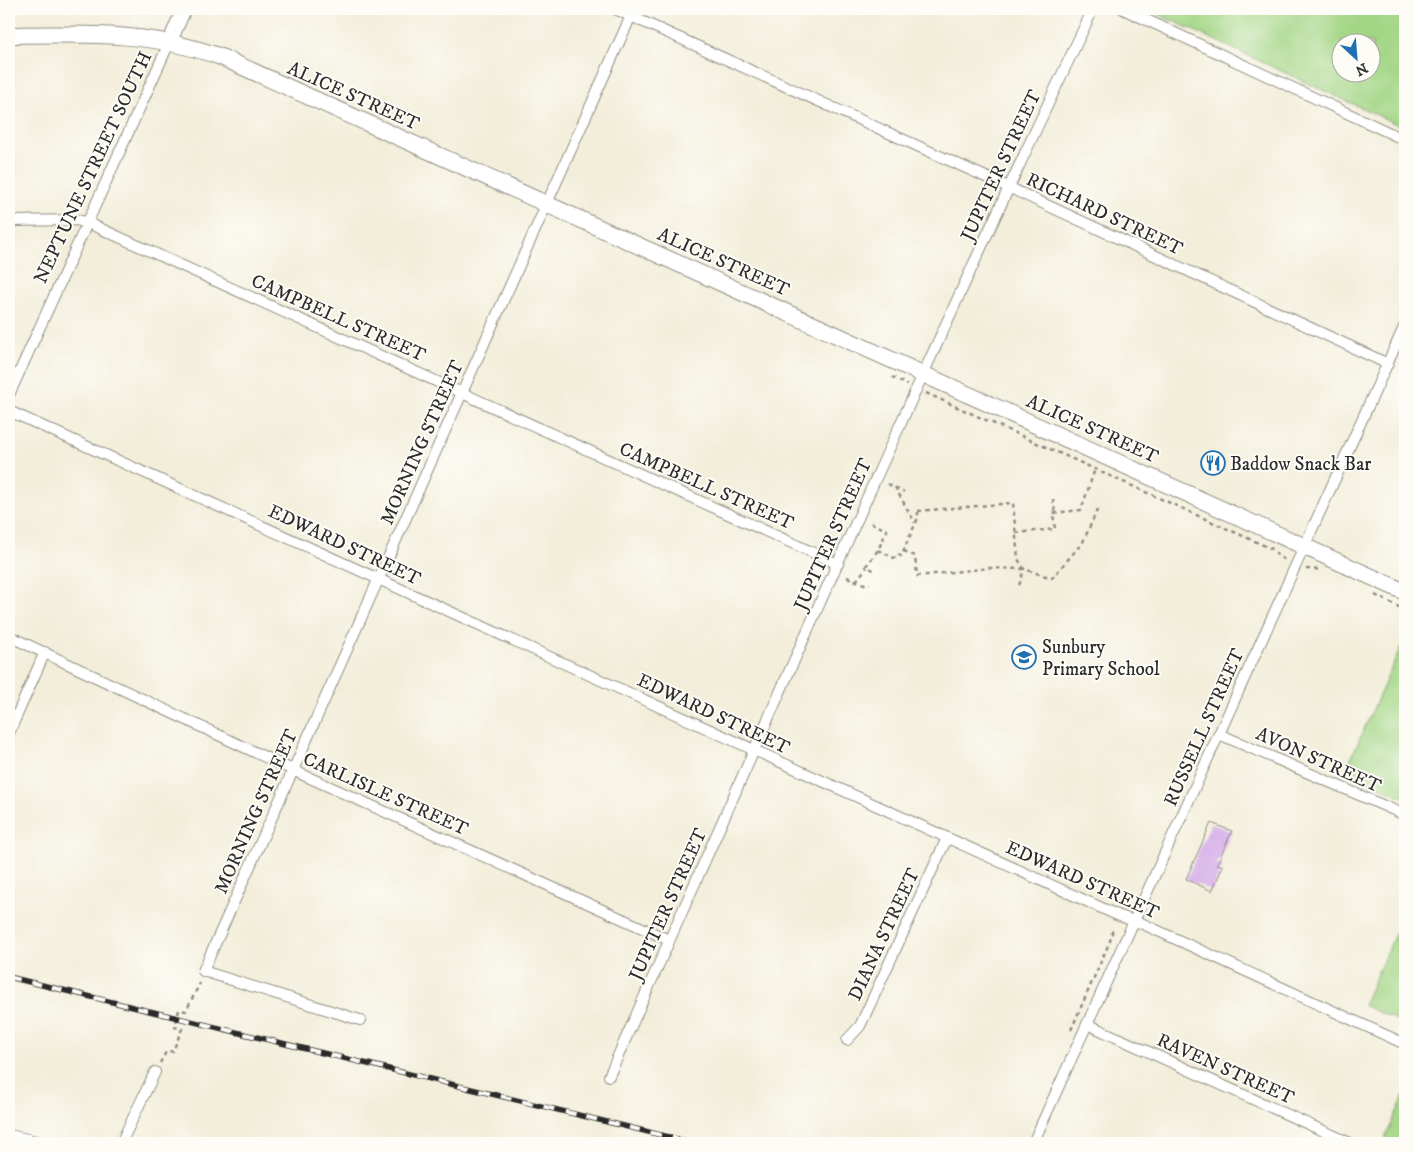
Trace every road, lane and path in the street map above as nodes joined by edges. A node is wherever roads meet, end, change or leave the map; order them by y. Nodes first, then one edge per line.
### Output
1 (118, 9) edge
2 (156, 9) edge
3 (184, 9) edge
4 (615, 9) edge
5 (1093, 9) edge
6 (1123, 9) edge
7 (632, 12) edge
8 (9, 35) edge
9 (170, 41) junction
10 (1405, 140) edge
11 (1008, 187) junction
12 (547, 204) junction
13 (9, 221) edge
14 (86, 222) junction
15 (1405, 325) edge
16 (1388, 364) junction
17 (923, 373) junction
18 (463, 393) junction
19 (928, 394) dead end
20 (9, 395) edge
21 (9, 411) edge
22 (1095, 469) junction
23 (888, 484) dead end
24 (895, 487) junction
25 (904, 492) dead end
26 (1053, 499) dead end
27 (1099, 506) dead end
28 (1055, 513) junction
29 (871, 523) dead end
30 (916, 524) junction
31 (1016, 533) junction
32 (1303, 546) junction
33 (878, 550) junction
34 (904, 551) junction
35 (1285, 560) dead end
36 (838, 564) junction
37 (867, 567) junction
38 (1024, 569) junction
39 (1305, 569) dead end
40 (875, 571) dead end
41 (1322, 571) dead end
42 (847, 577) dead end
43 (379, 579) junction
44 (856, 581) junction
45 (870, 584) dead end
46 (1019, 586) dead end
47 (1366, 592) dead end
48 (1405, 592) edge
49 (1405, 610) edge
50 (9, 636) edge
51 (45, 652) junction
52 (9, 733) edge
53 (1219, 734) junction
54 (754, 750) junction
55 (292, 769) junction
56 (1405, 816) edge
57 (947, 838) junction
58 (1134, 921) junction
59 (669, 940) junction
60 (200, 983) dead end
61 (360, 1020) dead end
62 (1087, 1024) junction
63 (847, 1040) dead end
64 (1405, 1044) edge
65 (155, 1072) joint
66 (608, 1076) dead end
67 (9, 1134) edge
68 (46, 1143) edge
69 (121, 1143) edge
70 (1033, 1143) edge
71 (1350, 1143) edge

1 - 2 path
3 - 9 street, NEPTUNE STREET SOUTH
4 - 7 street, RICHARD STREET
5 - 11 street, JUPITER STREET
6 - 10 street
7 - 11 street, RICHARD STREET
7 - 12 street, MORNING STREET
8 - 9 main road, ALICE STREET
9 - 12 main road, ALICE STREET
9 - 14 street, NEPTUNE STREET SOUTH
11 - 16 street, RICHARD STREET
11 - 17 street, JUPITER STREET
12 - 17 main road, ALICE STREET
12 - 18 street, MORNING STREET
13 - 14 street, CAMPBELL STREET
14 - 18 street, CAMPBELL STREET
14 - 20 street, NEPTUNE STREET SOUTH
15 - 16 street, RUSSELL STREET
16 - 32 street, RUSSELL STREET
17 - 32 main road, ALICE STREET
17 - 36 street, JUPITER STREET
18 - 36 street, CAMPBELL STREET
18 - 43 street, MORNING STREET
19 - 22 path
21 - 43 street, EDWARD STREET
22 - 28 path
22 - 35 path
23 - 24 path
24 - 25 path
24 - 30 path
26 - 28 path
27 - 38 path
28 - 31 path
29 - 33 path
30 - 31 path
30 - 34 path
31 - 38 path
32 - 48 main road, ALICE STREET
32 - 53 street, RUSSELL STREET
33 - 34 path
33 - 37 path
34 - 38 path
36 - 54 street, JUPITER STREET
37 - 40 path
37 - 44 path
38 - 46 path
39 - 41 path
42 - 44 path
43 - 54 street, EDWARD STREET
43 - 55 street, MORNING STREET
44 - 45 path
47 - 49 path
50 - 51 street, CARLISLE STREET
51 - 52 street
51 - 55 street, CARLISLE STREET
53 - 56 street, AVON STREET
53 - 58 street, RUSSELL STREET
54 - 57 street, EDWARD STREET
54 - 59 street, JUPITER STREET
55 - 59 street, CARLISLE STREET
55 - 61 street, MORNING STREET
57 - 58 street, EDWARD STREET
57 - 63 street, DIANA STREET
58 - 62 street, RUSSELL STREET
58 - 64 street, EDWARD STREET
59 - 66 street, JUPITER STREET
60 - 65 path
62 - 70 street, RUSSELL STREET
62 - 71 street, RAVEN STREET
65 - 69 street
67 - 68 street

